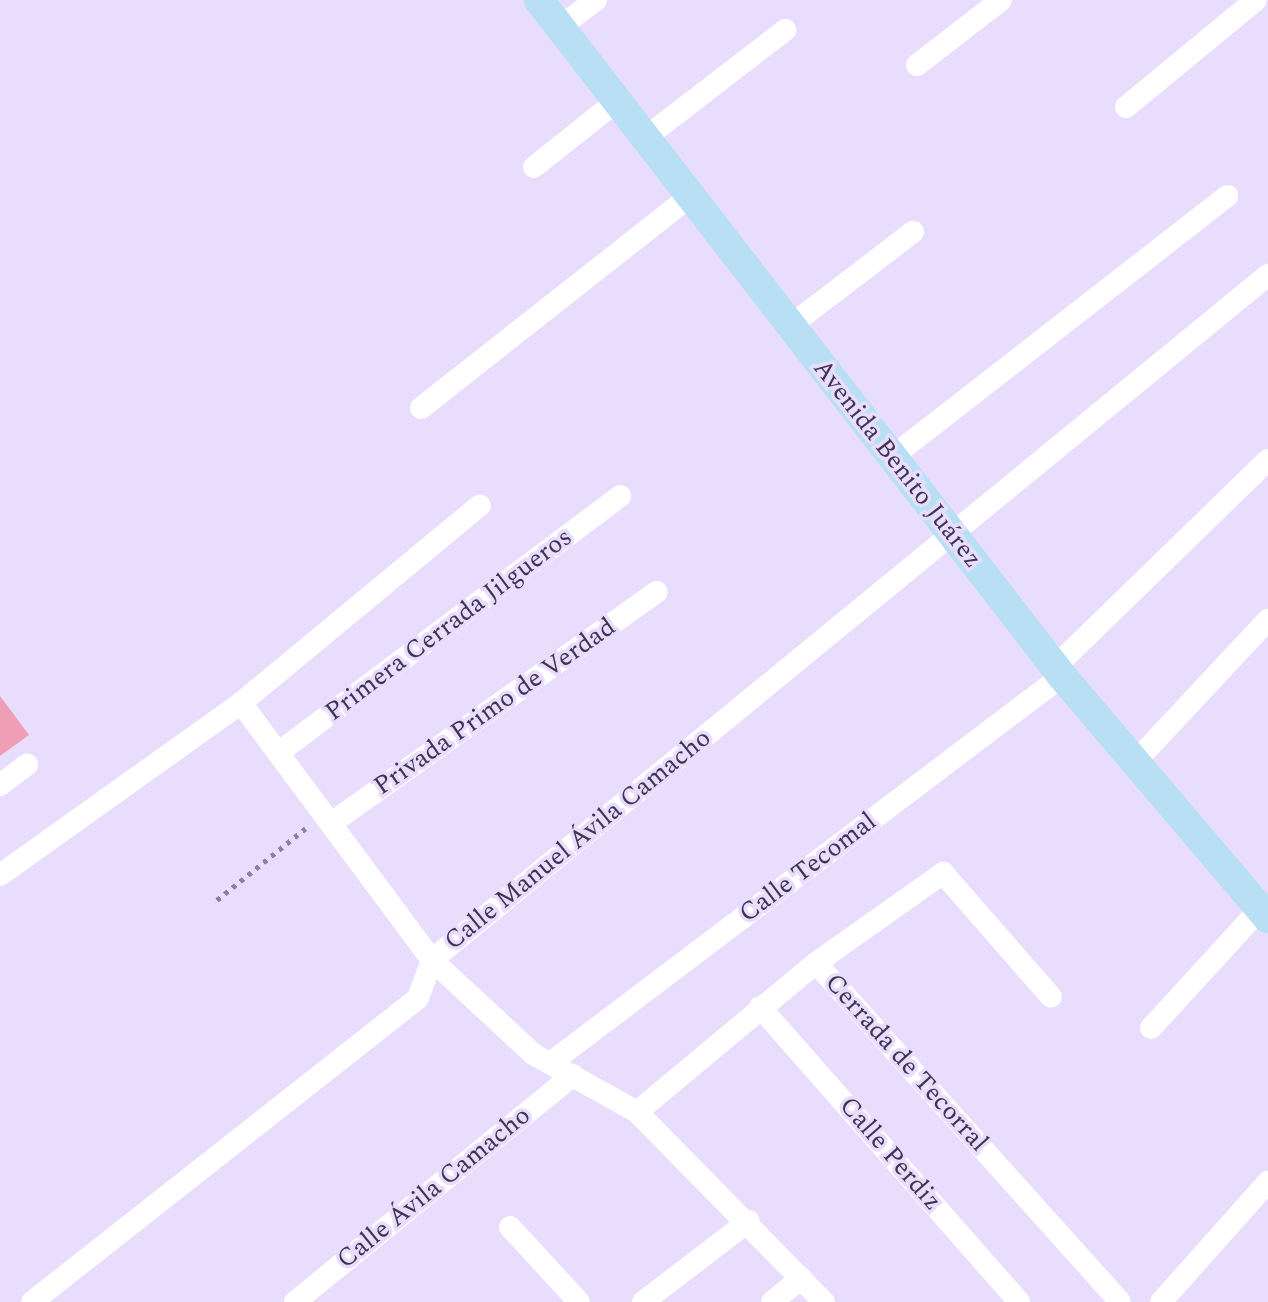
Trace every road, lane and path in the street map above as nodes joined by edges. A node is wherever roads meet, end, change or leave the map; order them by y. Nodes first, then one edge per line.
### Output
1 (539, 0) edge
2 (596, 0) edge
3 (1001, 0) edge
4 (1256, 0) edge
5 (560, 27) junction
6 (785, 30) dead end
7 (917, 65) dead end
8 (617, 101) junction
9 (1126, 107) dead end
10 (645, 138) junction
11 (534, 167) dead end
12 (690, 196) junction
13 (1227, 196) dead end
14 (913, 232) dead end
15 (1268, 275) edge
16 (790, 326) junction
17 (421, 408) dead end
18 (892, 457) junction
19 (1268, 460) edge
20 (620, 496) dead end
21 (480, 505) dead end
22 (952, 535) junction
23 (657, 592) dead end
24 (1268, 620) edge
25 (1059, 672) junction
26 (241, 703) junction
27 (278, 753) junction
28 (1135, 762) junction
29 (27, 765) dead end
30 (0, 785) edge
31 (329, 817) junction
32 (0, 875) edge
33 (217, 900) dead end
34 (1264, 913) edge
35 (432, 960) junction
36 (816, 963) junction
37 (1051, 997) dead end
38 (760, 1007) junction
39 (1151, 1028) dead end
40 (553, 1061) junction
41 (573, 1075) junction
42 (637, 1112) junction
43 (1268, 1182) edge
44 (749, 1221) junction
45 (510, 1227) dead end
46 (802, 1278) junction
47 (32, 1302) edge
48 (295, 1302) edge
49 (579, 1302) edge
50 (643, 1302) edge
51 (772, 1302) edge
52 (824, 1302) edge
53 (1019, 1302) edge
54 (1120, 1302) edge
55 (1161, 1302) edge

1 - 5 main road, Avenida Benito Juárez
2 - 5 street
3 - 7 street
4 - 9 street
5 - 8 main road, Avenida Benito Juárez
6 - 10 street
8 - 10 main road, Avenida Benito Juárez
8 - 11 street
10 - 12 main road, Avenida Benito Juárez
12 - 16 main road, Avenida Benito Juárez
12 - 17 street
13 - 18 street
14 - 16 street
15 - 22 street, Calle Manuel Ávila Camacho
16 - 18 main road, Avenida Benito Juárez
18 - 22 main road, Avenida Benito Juárez
19 - 25 street, Calle Tecomal
20 - 27 street, Primera Cerrada Jilgueros
21 - 26 street
22 - 25 main road, Avenida Benito Juárez
22 - 35 street, Calle Manuel Ávila Camacho
23 - 31 street, Privada Primo de Verdad
24 - 28 street
25 - 28 main road, Avenida Benito Juárez
25 - 40 street, Calle Tecomal
26 - 27 street
26 - 32 street
27 - 31 street
28 - 34 main road, Avenida Benito Juárez
29 - 30 street
31 - 33 path
31 - 35 street
34 - 39 street
35 - 40 street
35 - 47 street, Calle Manuel Ávila Camacho
36 - 37 street
36 - 38 street, Cerrada de Tecorral
36 - 54 street, Cerrada de Tecorral
38 - 42 street, Cerrada de Tecorral
38 - 53 street, Calle Perdiz
40 - 41 street
41 - 42 street
41 - 48 street, Calle Ávila Camacho
42 - 44 street
43 - 55 street
44 - 46 street
44 - 50 street
45 - 49 street
46 - 51 street
46 - 52 street

